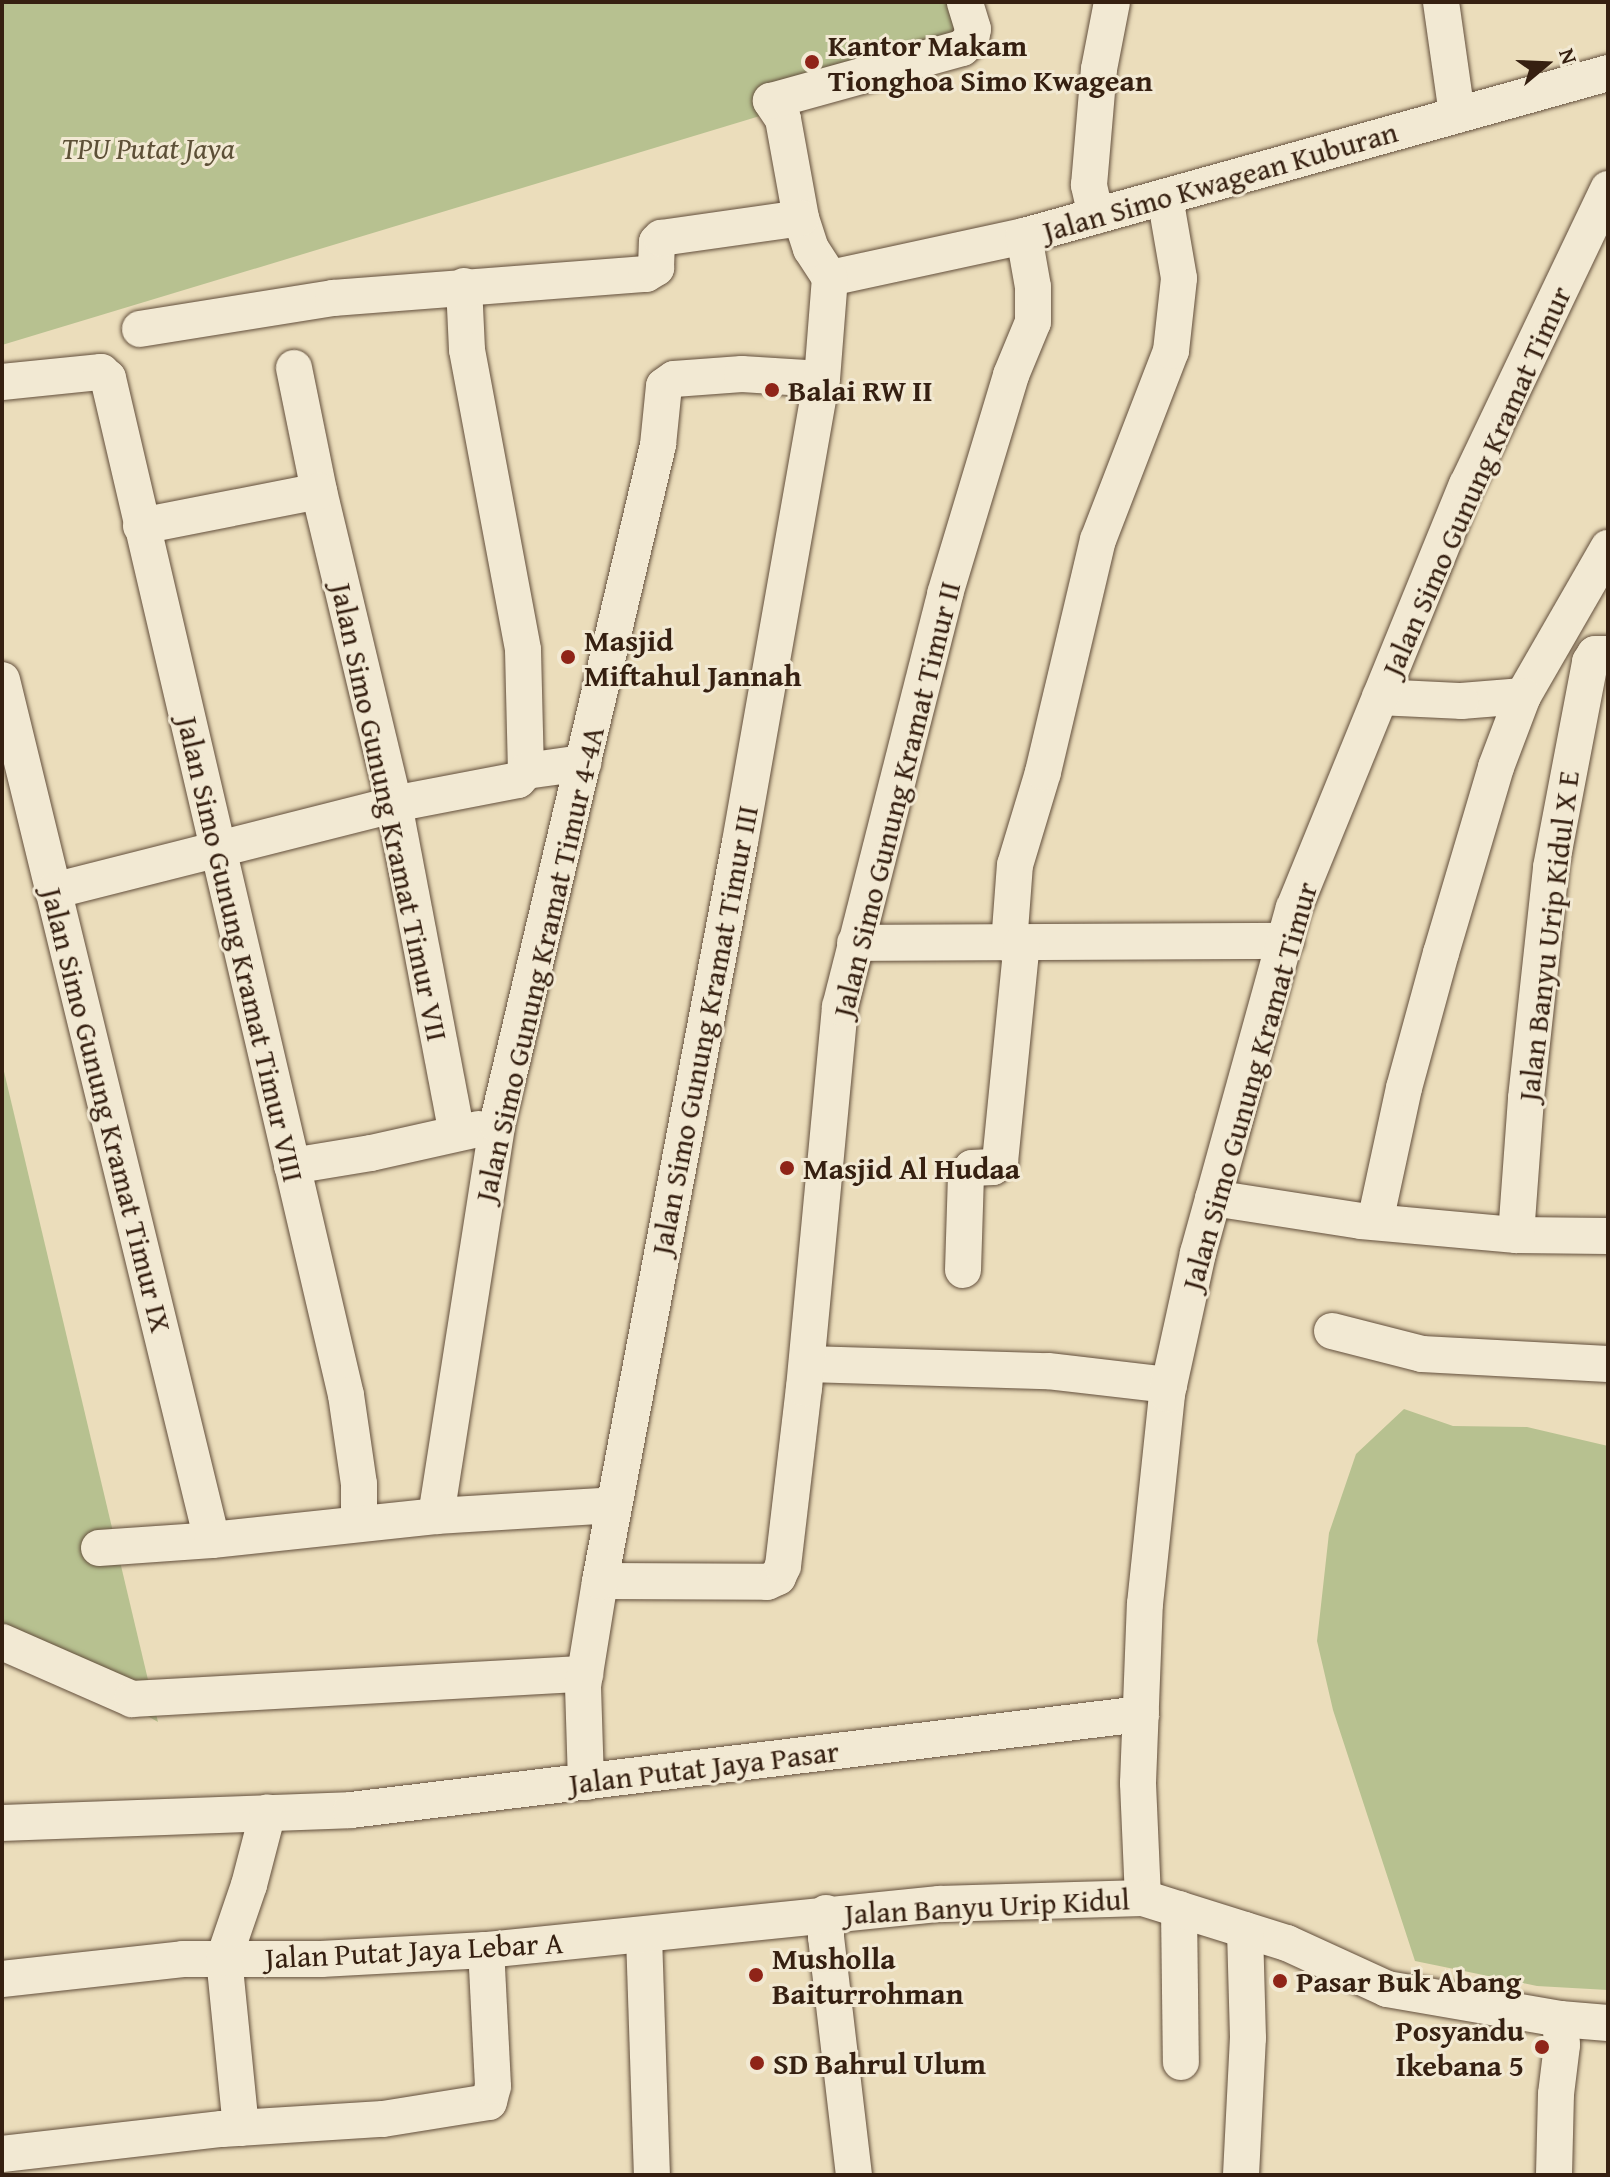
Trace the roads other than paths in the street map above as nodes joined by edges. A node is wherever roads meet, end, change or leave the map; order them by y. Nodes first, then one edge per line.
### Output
1 (965, 2) edge
2 (1112, 2) edge
3 (1441, 2) edge
4 (1608, 73) edge
5 (1457, 115) junction
6 (1608, 189) edge
7 (1165, 197) junction
8 (1096, 216) junction
9 (801, 218) junction
10 (1024, 236) junction
11 (830, 278) junction
12 (464, 286) junction
13 (140, 329) dead end
14 (294, 368) dead end
15 (822, 379) junction
16 (2, 382) edge
17 (319, 491) junction
18 (141, 526) junction
19 (1608, 548) edge
20 (1608, 654) edge
21 (2, 680) edge
22 (1523, 696) junction
23 (1380, 697) junction
24 (583, 763) junction
25 (526, 771) junction
26 (394, 804) junction
27 (218, 852) junction
28 (53, 891) junction
29 (1286, 941) junction
30 (855, 943) junction
31 (1015, 944) junction
32 (497, 1125) junction
33 (457, 1133) junction
34 (292, 1166) junction
35 (1213, 1198) junction
36 (1375, 1222) junction
37 (1516, 1235) junction
38 (1608, 1236) edge
39 (963, 1270) dead end
40 (1332, 1331) dead end
41 (807, 1364) junction
42 (1608, 1364) edge
43 (1169, 1385) junction
44 (614, 1505) junction
45 (436, 1516) junction
46 (359, 1523) junction
47 (212, 1540) junction
48 (99, 1548) dead end
49 (600, 1581) junction
50 (8, 1650) edge
51 (585, 1674) junction
52 (1141, 1714) junction
53 (586, 1782) junction
54 (268, 1812) junction
55 (2, 1823) edge
56 (1143, 1898) junction
57 (1179, 1909) junction
58 (826, 1913) junction
59 (1245, 1930) junction
60 (644, 1936) junction
61 (486, 1950) junction
62 (224, 1958) junction
63 (2, 1979) edge
64 (1560, 2019) junction
65 (1608, 2023) edge
66 (1181, 2062) dead end
67 (241, 2128) junction
68 (2, 2154) edge
69 (652, 2175) edge
70 (854, 2175) edge
71 (1241, 2175) edge
72 (1554, 2175) edge

1 - 9 street
2 - 8 street
3 - 5 street
4 - 5 street, Jalan Simo Kwagean Kuburan
5 - 7 street, Jalan Simo Kwagean Kuburan
6 - 23 street, Jalan Simo Gunung Kramat Timur
7 - 8 street, Jalan Simo Kwagean Kuburan
7 - 31 street
8 - 10 street, Jalan Simo Kwagean Kuburan
9 - 11 street
9 - 12 street
10 - 11 street, Jalan Simo Kwagean Kuburan
10 - 30 street, Jalan Simo Gunung Kramat Timur II
11 - 15 street, Jalan Simo Gunung Kramat Timur III
12 - 13 street
12 - 25 street
14 - 17 street, Jalan Simo Gunung Kramat Timur VII
15 - 24 street, Jalan Simo Gunung Kramat Timur 4-4A
15 - 44 street, Jalan Simo Gunung Kramat Timur III
16 - 18 street, Jalan Simo Gunung Kramat Timur VIII
17 - 18 street
17 - 26 street, Jalan Simo Gunung Kramat Timur VII
18 - 27 street, Jalan Simo Gunung Kramat Timur VIII
19 - 22 street
20 - 37 street, Jalan Banyu Urip Kidul X E
21 - 28 street, Jalan Simo Gunung Kramat Timur IX
22 - 23 street
22 - 36 street
23 - 29 street, Jalan Simo Gunung Kramat Timur
24 - 25 street
24 - 32 street, Jalan Simo Gunung Kramat Timur 4-4A
25 - 26 street
26 - 27 street
26 - 33 street, Jalan Simo Gunung Kramat Timur VII
27 - 28 street
27 - 34 street, Jalan Simo Gunung Kramat Timur VIII
28 - 47 street, Jalan Simo Gunung Kramat Timur IX
29 - 31 street
29 - 35 street, Jalan Simo Gunung Kramat Timur
30 - 31 street
30 - 41 street, Jalan Simo Gunung Kramat Timur II
31 - 39 street
32 - 33 street
32 - 45 street, Jalan Simo Gunung Kramat Timur 4-4A
33 - 34 street
34 - 46 street, Jalan Simo Gunung Kramat Timur VIII
35 - 36 street
35 - 43 street, Jalan Simo Gunung Kramat Timur
36 - 37 street
37 - 38 street
40 - 42 street
41 - 43 street
41 - 49 street, Jalan Simo Gunung Kramat Timur II
43 - 52 street, Jalan Simo Gunung Kramat Timur
44 - 45 street
44 - 49 street, Jalan Simo Gunung Kramat Timur III
45 - 46 street
46 - 47 street
47 - 48 street
49 - 51 street, Jalan Simo Gunung Kramat Timur III
50 - 51 street
51 - 53 street, Jalan Simo Gunung Kramat Timur III
52 - 53 street, Jalan Putat Jaya Pasar
52 - 56 street, Jalan Simo Gunung Kramat Timur
53 - 54 street, Jalan Putat Jaya Pasar
54 - 55 street, Jalan Putat Jaya Pasar
54 - 62 street
56 - 57 street, Jalan Banyu Urip Kidul
56 - 58 street, Jalan Banyu Urip Kidul
57 - 59 street, Jalan Banyu Urip Kidul
57 - 66 street
58 - 60 street, Jalan Putat Jaya Lebar A
58 - 70 street
59 - 64 street, Jalan Banyu Urip Kidul
59 - 71 street
60 - 61 street, Jalan Putat Jaya Lebar A
60 - 69 street
61 - 62 street, Jalan Putat Jaya Lebar A
61 - 67 street
62 - 63 street, Jalan Putat Jaya Lebar A
62 - 67 street
64 - 65 street, Jalan Banyu Urip Kidul
64 - 72 street
67 - 68 street

